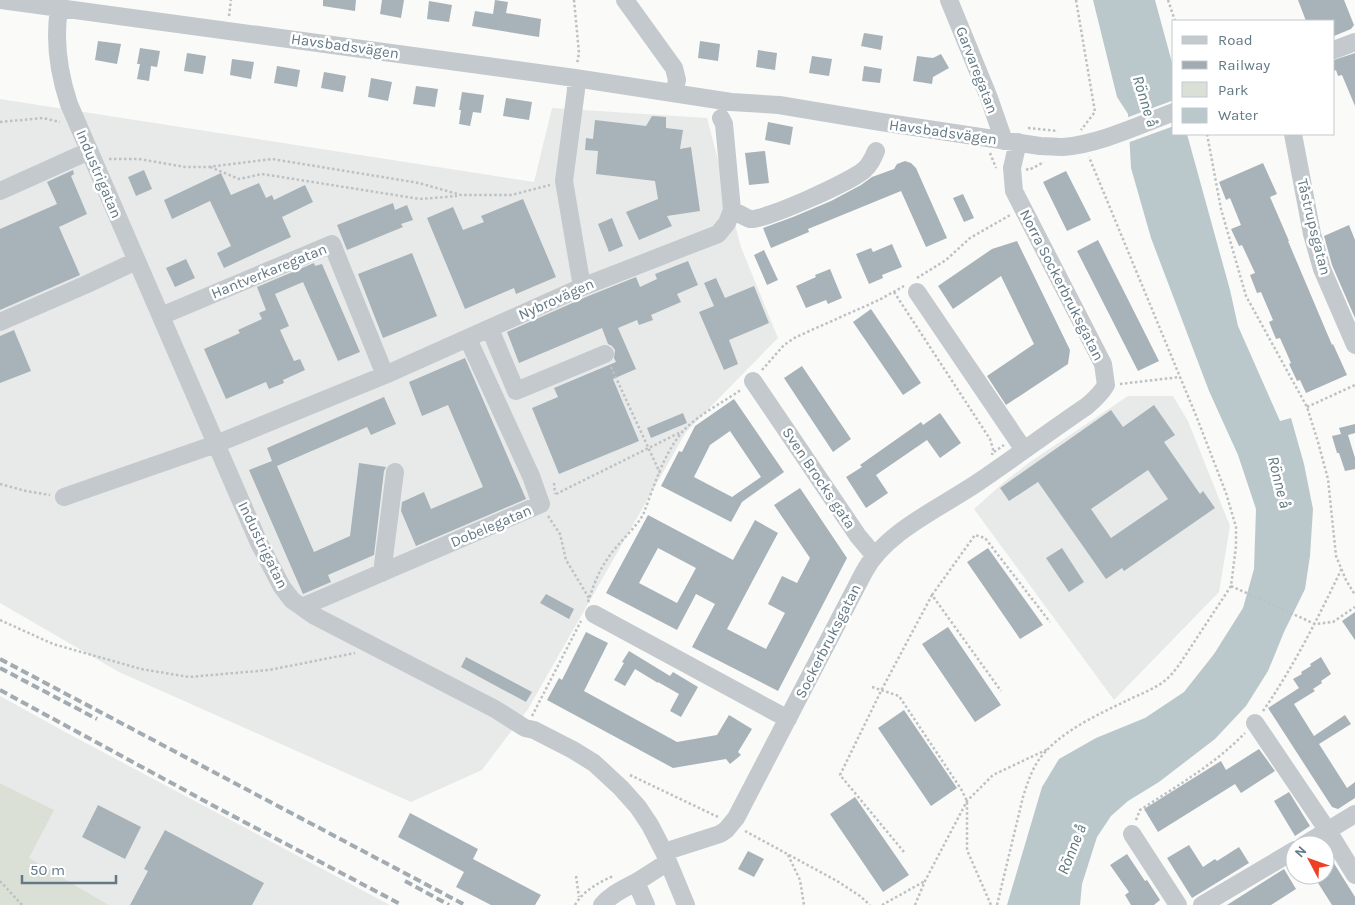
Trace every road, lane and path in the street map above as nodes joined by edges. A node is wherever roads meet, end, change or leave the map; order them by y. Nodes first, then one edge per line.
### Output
1 (0, 0) edge
2 (574, 0) edge
3 (625, 0) edge
4 (950, 0) edge
5 (1076, 0) edge
6 (1168, 0) edge
7 (59, 9) junction
8 (1175, 20) edge
9 (1355, 42) edge
10 (1335, 50) edge
11 (575, 78) junction
12 (682, 95) junction
13 (726, 112) junction
14 (1172, 113) edge
15 (0, 122) edge
16 (79, 126) junction
17 (1061, 131) dead end
18 (1079, 133) dead end
19 (1207, 135) edge
20 (1293, 135) edge
21 (1016, 137) junction
22 (987, 147) dead end
23 (876, 151) dead end
24 (1087, 154) dead end
25 (91, 155) junction
26 (208, 167) junction
27 (1000, 176) dead end
28 (564, 181) junction
29 (0, 191) edge
30 (461, 196) junction
31 (732, 210) junction
32 (1024, 210) junction
33 (136, 261) junction
34 (582, 287) junction
35 (894, 292) junction
36 (917, 292) dead end
37 (161, 316) junction
38 (0, 322) edge
39 (490, 329) junction
40 (468, 339) junction
41 (1355, 345) edge
42 (605, 354) joint
43 (385, 375) junction
44 (1180, 377) junction
45 (753, 381) junction
46 (1106, 385) junction
47 (1355, 385) edge
48 (1307, 407) junction
49 (684, 430) junction
50 (1019, 443) junction
51 (216, 444) junction
52 (648, 448) junction
53 (993, 452) junction
54 (990, 459) dead end
55 (395, 472) dead end
56 (660, 473) junction
57 (0, 484) edge
58 (556, 494) dead end
59 (64, 497) joint
60 (541, 504) junction
61 (874, 555) junction
62 (1342, 568) junction
63 (382, 573) junction
64 (1232, 586) junction
65 (932, 595) junction
66 (1355, 595) edge
67 (302, 607) junction
68 (1355, 607) edge
69 (588, 610) junction
70 (0, 620) edge
71 (1050, 622) dead end
72 (1315, 624) junction
73 (367, 643) junction
74 (872, 687) dead end
75 (882, 689) junction
76 (1001, 691) dead end
77 (788, 719) junction
78 (1255, 723) junction
79 (525, 728) junction
80 (1050, 748) junction
81 (628, 774) dead end
82 (967, 801) junction
83 (1355, 814) edge
84 (726, 822) junction
85 (1328, 831) junction
86 (1132, 834) joint
87 (1321, 835) edge
88 (904, 852) dead end
89 (788, 855) junction
90 (1285, 856) edge
91 (666, 857) junction
92 (620, 874) dead end
93 (1355, 875) edge
94 (576, 876) dead end
95 (0, 880) edge
96 (925, 881) junction
97 (636, 882) junction
98 (579, 898) junction
99 (22, 905) edge
100 (575, 905) edge
101 (602, 905) edge
102 (646, 905) edge
103 (686, 905) edge
104 (804, 905) edge
105 (870, 905) edge
106 (882, 905) edge
107 (915, 905) edge
108 (991, 905) edge
109 (997, 905) edge
110 (1178, 905) edge
111 (1202, 905) edge

1 - 7 street, Havsbadsvägen
2 - 11 path
3 - 12 street
4 - 21 street, Garvaregatan
5 - 18 path
6 - 8 path
7 - 11 street, Havsbadsvägen
7 - 16 street, Industrigatan
9 - 10 street
11 - 12 street, Havsbadsvägen
11 - 28 street
12 - 13 street, Havsbadsvägen
13 - 21 street, Havsbadsvägen
13 - 31 street
14 - 21 street, Havsbadsvägen
15 - 16 path
16 - 25 street, Industrigatan
17 - 21 path
19 - 48 path
20 - 41 street, Tåstrupsgatan
21 - 32 street, Norra Sockerbruksgatan
22 - 27 path
23 - 31 street
24 - 44 path
25 - 26 path
25 - 29 street
25 - 33 street, Industrigatan
26 - 30 path
26 - 30 path
28 - 30 path
28 - 34 street
31 - 34 street, Nybrovägen
32 - 35 path
32 - 46 street, Norra Sockerbruksgatan
33 - 37 street, Industrigatan
33 - 38 street
34 - 39 street, Nybrovägen
35 - 45 path
35 - 53 path
36 - 50 street
37 - 43 street, Hantverkaregatan
37 - 51 street, Industrigatan
39 - 40 street, Nybrovägen
39 - 42 street
40 - 43 street, Nybrovägen
40 - 60 street, Dobelegatan
42 - 52 path
43 - 51 street, Nybrovägen
44 - 46 path
44 - 64 path
45 - 49 path
45 - 61 street, Sven Brocks gata
46 - 50 street
47 - 48 path
48 - 62 path
49 - 52 path
49 - 56 path
50 - 53 path
50 - 61 street, Sockerbruksgatan
51 - 59 street, Nybrovägen
51 - 67 street, Industrigatan
52 - 56 path
52 - 58 path
53 - 54 path
55 - 63 street
56 - 69 path
57 - 59 path
60 - 63 street, Dobelegatan
60 - 69 path
61 - 77 street, Sockerbruksgatan
62 - 66 path
62 - 72 path
63 - 67 street, Dobelegatan
64 - 72 path
64 - 80 path
65 - 71 path
65 - 75 path
65 - 76 path
67 - 73 street, Industrigatan
68 - 72 path
69 - 77 street
69 - 79 path
70 - 73 path
72 - 78 path
73 - 79 street, Industrigatan
74 - 75 path
75 - 82 path
75 - 88 path
77 - 84 street, Sockerbruksgatan
78 - 85 street
78 - 86 path
79 - 91 street, Industrigatan
80 - 82 path
80 - 109 path
81 - 84 path
82 - 96 path
82 - 108 path
83 - 85 street
84 - 89 path
84 - 91 street, Sockerbruksgatan
85 - 87 street
85 - 93 street
86 - 110 street
89 - 104 path
89 - 105 path
90 - 111 street
91 - 97 street, Sockerbruksgatan
91 - 103 street, Industrigatan
92 - 98 path
94 - 98 path
95 - 99 path
96 - 106 path
96 - 107 path
97 - 101 street, Sockerbruksgatan
97 - 102 street
98 - 100 path

